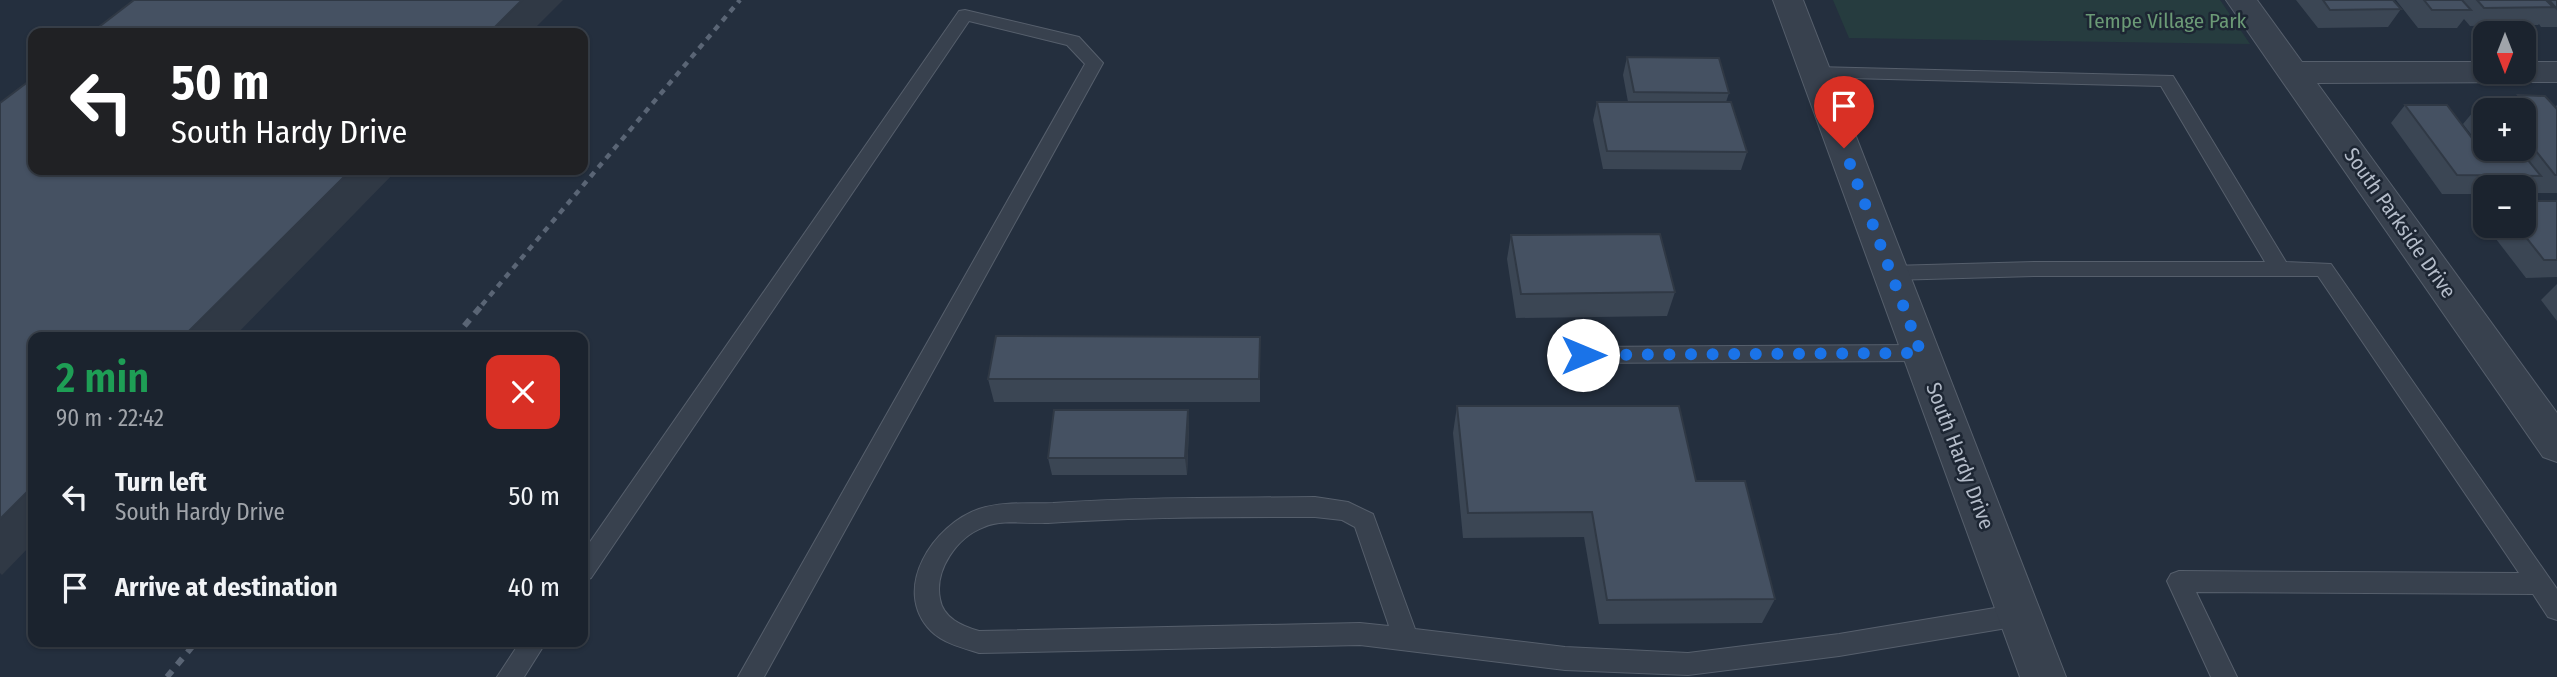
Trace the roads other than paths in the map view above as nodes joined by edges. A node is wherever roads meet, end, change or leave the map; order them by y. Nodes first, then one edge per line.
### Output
1 (1788, 0) edge
2 (2241, 0) edge
3 (2557, 72) edge
4 (1816, 73) junction
5 (2294, 73) junction
6 (2280, 269) junction
7 (1891, 273) junction
8 (1921, 353) junction
9 (1583, 355) dead end
10 (2557, 445) edge
11 (588, 564) edge
12 (2539, 584) junction
13 (2557, 609) edge
14 (2020, 615) junction
15 (1406, 638) junction
16 (531, 647) edge
17 (510, 677) edge
18 (751, 677) edge
19 (2043, 677) edge
20 (2224, 677) edge

1 - 4 street, South Hardy Drive
2 - 5 street, South Parkside Drive
3 - 5 street
4 - 6 lane
4 - 7 street, South Hardy Drive
5 - 10 street, South Parkside Drive
6 - 7 lane
6 - 12 lane
7 - 8 street, South Hardy Drive
8 - 9 lane
8 - 14 street, South Hardy Drive
11 - 18 lane
12 - 13 lane
12 - 20 lane
14 - 15 lane
14 - 19 street, South Hardy Drive
15 - 15 lane
16 - 17 lane

